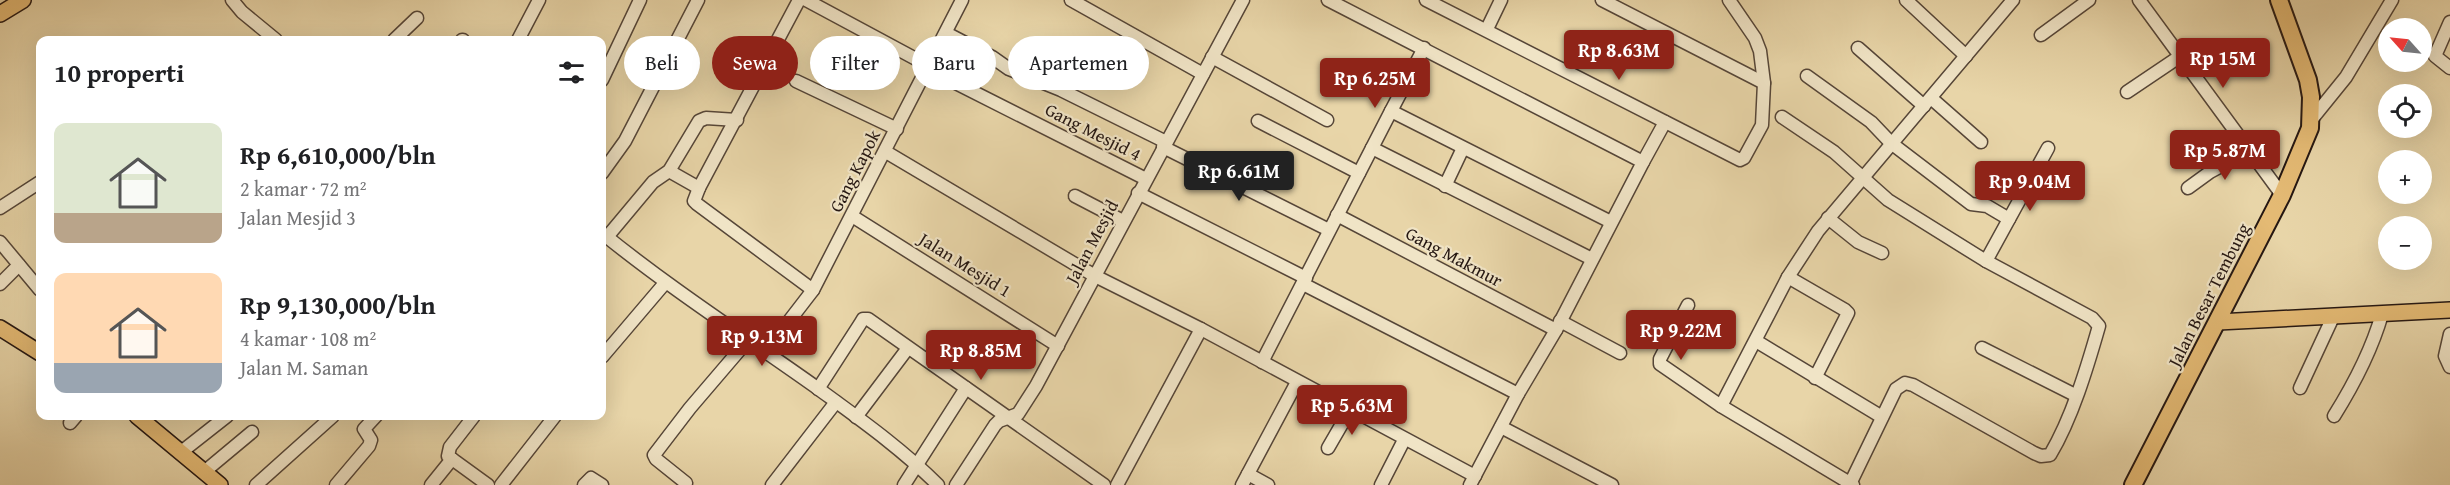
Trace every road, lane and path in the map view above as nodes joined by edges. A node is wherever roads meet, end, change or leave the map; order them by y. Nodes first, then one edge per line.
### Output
1 (23, 0) edge
2 (232, 0) edge
3 (539, 0) edge
4 (640, 0) edge
5 (698, 0) edge
6 (799, 0) edge
7 (807, 0) edge
8 (962, 0) edge
9 (1071, 0) edge
10 (1243, 0) edge
11 (1328, 0) edge
12 (1426, 0) edge
13 (1501, 0) edge
14 (1602, 0) edge
15 (1729, 0) edge
16 (1906, 0) edge
17 (2013, 0) edge
18 (2089, 0) edge
19 (2139, 0) edge
20 (2279, 0) edge
21 (2392, 0) edge
22 (824, 4) edge
23 (0, 14) edge
24 (417, 18) dead end
25 (2450, 22) edge
26 (1487, 29) junction
27 (946, 33) junction
28 (2041, 35) dead end
29 (271, 36) edge
30 (398, 36) edge
31 (520, 36) edge
32 (944, 36) edge
33 (1424, 48) junction
34 (1858, 48) dead end
35 (1966, 56) junction
36 (1212, 57) junction
37 (2179, 57) junction
38 (912, 58) edge
39 (2450, 68) edge
40 (606, 72) edge
41 (1203, 74) junction
42 (1807, 76) dead end
43 (798, 82) edge
44 (1764, 83) junction
45 (917, 90) edge
46 (971, 90) edge
47 (2127, 92) dead end
48 (1928, 102) junction
49 (1391, 111) junction
50 (1782, 117) dead end
51 (2312, 119) junction
52 (737, 120) junction
53 (1327, 120) dead end
54 (1258, 121) dead end
55 (1665, 122) junction
56 (897, 129) junction
57 (1981, 142) dead end
58 (1890, 143) junction
59 (1165, 145) junction
60 (1371, 148) junction
61 (1463, 148) junction
62 (2048, 148) dead end
63 (2249, 151) junction
64 (886, 152) junction
65 (1643, 162) junction
66 (606, 167) edge
67 (669, 171) junction
68 (1359, 172) junction
69 (1864, 177) junction
70 (1146, 179) junction
71 (36, 185) edge
72 (1445, 186) junction
73 (699, 188) junction
74 (2188, 188) dead end
75 (1138, 193) junction
76 (2282, 195) junction
77 (1075, 196) dead end
78 (0, 208) edge
79 (1336, 215) junction
80 (852, 216) junction
81 (1828, 218) junction
82 (2009, 219) junction
83 (1123, 221) junction
84 (1611, 222) junction
85 (1329, 230) junction
86 (606, 233) edge
87 (606, 237) edge
88 (0, 242) edge
89 (1882, 253) dead end
90 (1592, 259) junction
91 (1986, 261) junction
92 (19, 265) junction
93 (1095, 276) junction
94 (1788, 277) junction
95 (36, 280) edge
96 (1304, 281) junction
97 (665, 283) junction
98 (0, 284) edge
99 (813, 290) junction
100 (1688, 305) dead end
101 (2450, 310) edge
102 (2382, 314) junction
103 (2333, 317) junction
104 (2218, 322) junction
105 (1558, 326) junction
106 (0, 328) edge
107 (1201, 329) junction
108 (2450, 333) edge
109 (749, 339) junction
110 (1756, 341) junction
111 (1058, 346) junction
112 (908, 348) junction
113 (1982, 348) dead end
114 (36, 350) edge
115 (766, 351) junction
116 (606, 352) edge
117 (1620, 353) dead end
118 (1262, 362) junction
119 (2450, 367) edge
120 (1815, 378) junction
121 (1297, 382) junction
122 (818, 388) junction
123 (966, 388) junction
124 (2300, 388) dead end
125 (1518, 394) junction
126 (2075, 395) junction
127 (836, 402) junction
128 (1721, 406) junction
129 (1350, 410) junction
130 (2334, 416) dead end
131 (856, 417) junction
132 (1882, 417) junction
133 (1009, 418) junction
134 (142, 420) edge
135 (223, 420) edge
136 (329, 420) edge
137 (372, 420) edge
138 (471, 420) edge
139 (552, 420) edge
140 (1501, 427) junction
141 (252, 432) dead end
142 (1404, 440) junction
143 (1328, 448) dead end
144 (180, 453) junction
145 (452, 459) junction
146 (917, 465) junction
147 (204, 472) junction
148 (1245, 479) edge
149 (475, 480) edge
150 (1472, 481) edge
151 (686, 483) dead end
152 (1605, 483) edge
153 (1851, 484) edge
154 (220, 485) edge
155 (256, 485) edge
156 (336, 485) edge
157 (431, 485) edge
158 (488, 485) edge
159 (501, 485) edge
160 (584, 485) edge
161 (602, 485) edge
162 (772, 485) edge
163 (904, 485) edge
164 (938, 485) edge
165 (956, 485) edge
166 (1104, 485) edge
167 (1117, 485) edge
168 (1268, 485) edge
169 (1381, 485) edge
170 (2133, 485) edge

1 - 23 main road
2 - 29 street
3 - 31 street
4 - 40 street
5 - 66 street
6 - 52 street
7 - 22 street, Gang Mesjid 4
8 - 27 street, Gang Kapok
9 - 41 street
10 - 36 street, Jalan Mesjid
11 - 33 street
12 - 26 street
13 - 26 street
14 - 44 street
15 - 44 street
16 - 35 street
17 - 35 street
18 - 28 street
19 - 37 street
20 - 51 highway
21 - 51 street
22 - 38 street, Gang Mesjid 4
24 - 30 street
25 - 39 street
26 - 55 street
27 - 32 street, Gang Kapok
27 - 59 street
33 - 49 street
33 - 65 street
34 - 48 street
35 - 48 street
36 - 41 street, Jalan Mesjid
36 - 53 street
37 - 47 street
37 - 63 street
41 - 59 street, Jalan Mesjid
42 - 58 street
43 - 56 street
44 - 55 street
45 - 56 street, Gang Kapok
46 - 70 street, Gang Mesjid 4
48 - 57 street
48 - 58 street
49 - 60 street
49 - 61 street
50 - 69 street
51 - 76 highway, Jalan Besar Tembung
52 - 67 street
52 - 73 street
54 - 68 street
55 - 65 street
56 - 64 street, Gang Kapok
58 - 69 street
58 - 82 street
59 - 70 street, Jalan Mesjid
59 - 85 street
60 - 68 street
60 - 72 street
61 - 72 street
61 - 84 street
62 - 82 street
63 - 74 street
63 - 76 street
64 - 80 street, Gang Kapok
64 - 93 street
65 - 84 street
67 - 73 street
67 - 86 street
68 - 79 street
69 - 81 street
69 - 91 street
70 - 75 street, Jalan Mesjid
71 - 78 street
72 - 90 street
73 - 99 street
75 - 83 street, Jalan Mesjid
75 - 96 street
76 - 104 highway, Jalan Besar Tembung
77 - 83 street
79 - 85 street
79 - 105 street, Gang Makmur
80 - 99 street, Gang Kapok
80 - 111 street, Jalan Mesjid 1
81 - 89 street
81 - 94 street
82 - 91 street
83 - 93 street, Jalan Mesjid
84 - 90 street
85 - 96 street
87 - 97 street
88 - 92 street
90 - 105 street
91 - 126 street
92 - 95 street
92 - 98 street
93 - 107 street
93 - 111 street, Jalan Mesjid
94 - 110 street
94 - 120 street
96 - 118 street
96 - 125 street
97 - 109 street
97 - 116 street
99 - 115 street, Gang Kapok
100 - 128 street
101 - 102 main road
102 - 103 main road
102 - 130 street
103 - 104 main road
103 - 124 street
104 - 170 highway, Jalan Besar Tembung
105 - 117 street, Gang Makmur
105 - 125 street
106 - 114 main road
107 - 118 street
107 - 167 street
108 - 119 street
109 - 115 street
109 - 151 street
110 - 120 street
110 - 128 street
111 - 133 street, Jalan Mesjid
112 - 122 street
112 - 123 street
112 - 131 street
113 - 126 street
115 - 122 street
118 - 121 street
120 - 132 street
121 - 129 street
121 - 148 street
122 - 127 street
123 - 133 street
123 - 146 street
125 - 140 street
126 - 132 street
127 - 131 street
127 - 162 street
128 - 153 street
129 - 142 street
129 - 143 street
131 - 146 street
132 - 153 street
133 - 165 street, Jalan Mesjid
133 - 166 street
134 - 144 main road
135 - 144 street
136 - 155 street
137 - 156 street
138 - 145 street
139 - 159 street
140 - 150 street
140 - 152 street
141 - 147 street
142 - 150 street
142 - 169 street
144 - 147 main road
145 - 149 street
145 - 157 street
146 - 163 street
146 - 164 street
147 - 154 main road
148 - 168 street
149 - 158 street
160 - 161 street

